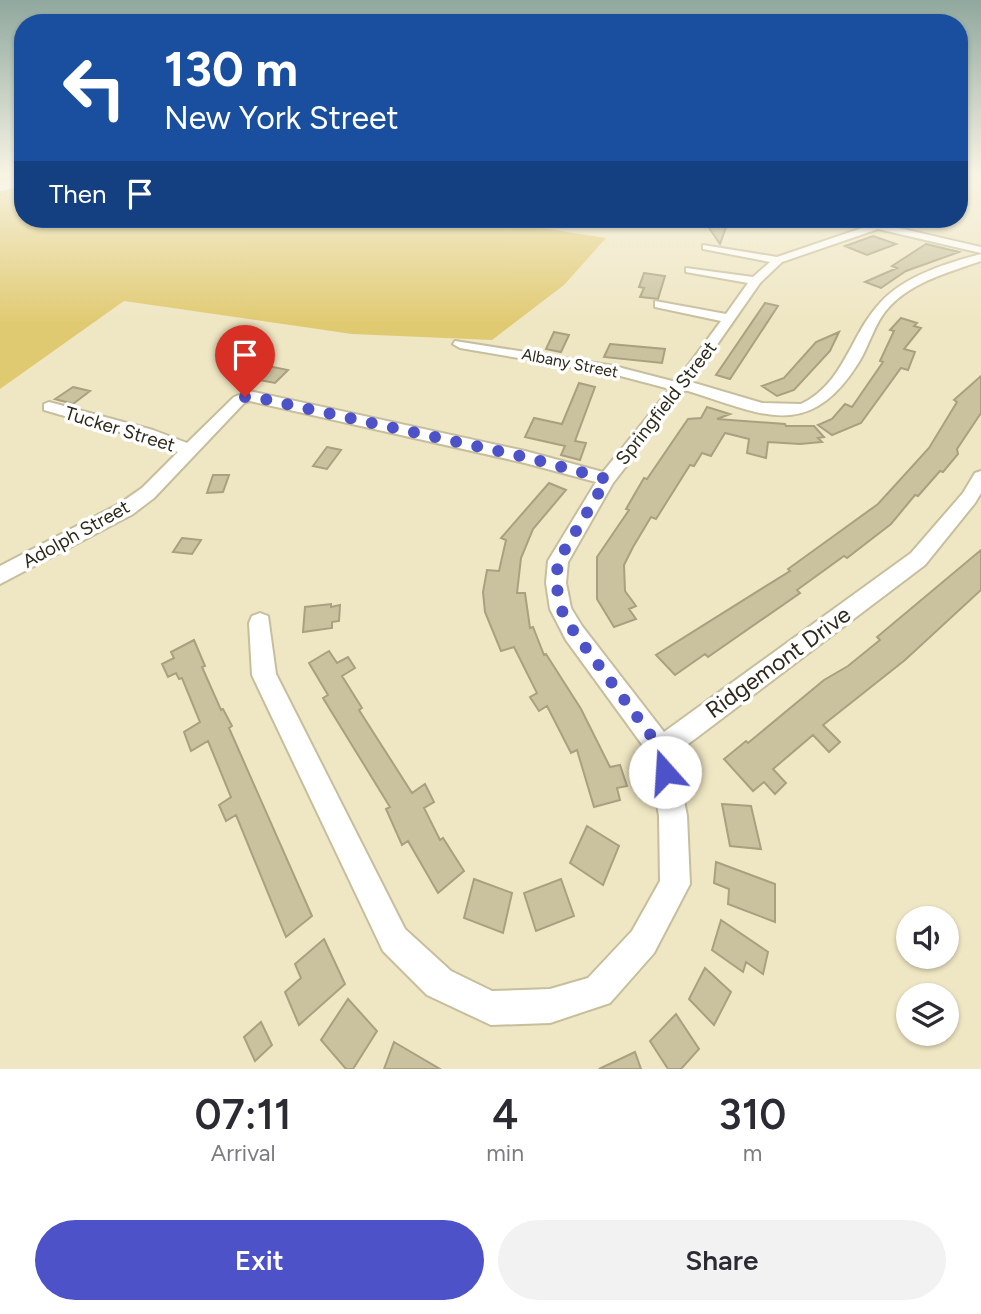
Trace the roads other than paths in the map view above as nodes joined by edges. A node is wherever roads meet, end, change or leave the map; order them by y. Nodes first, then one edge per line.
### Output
1 (871, 228) edge
2 (886, 228) edge
3 (707, 247) dead end
4 (981, 250) edge
5 (981, 257) edge
6 (778, 260) junction
7 (690, 270) dead end
8 (756, 281) junction
9 (659, 304) dead end
10 (730, 319) junction
11 (460, 344) dead end
12 (680, 386) junction
13 (49, 407) dead end
14 (191, 451) junction
15 (981, 477) edge
16 (607, 479) junction
17 (0, 576) edge
18 (260, 623) dead end
19 (661, 749) junction

1 - 6 street, Springfield Street
2 - 4 street, Springfield Street
3 - 6 street
5 - 12 street, Albany Street
6 - 8 street, Springfield Street
7 - 8 street
8 - 10 street, Springfield Street
9 - 10 street
10 - 12 street, Springfield Street
11 - 12 street, Albany Street
12 - 16 street, Springfield Street
13 - 14 street, Tucker Street
14 - 16 street, Adolph Street
14 - 17 street, Adolph Street
15 - 19 street, Ridgemont Drive
16 - 19 street, Springfield Street
18 - 19 street

